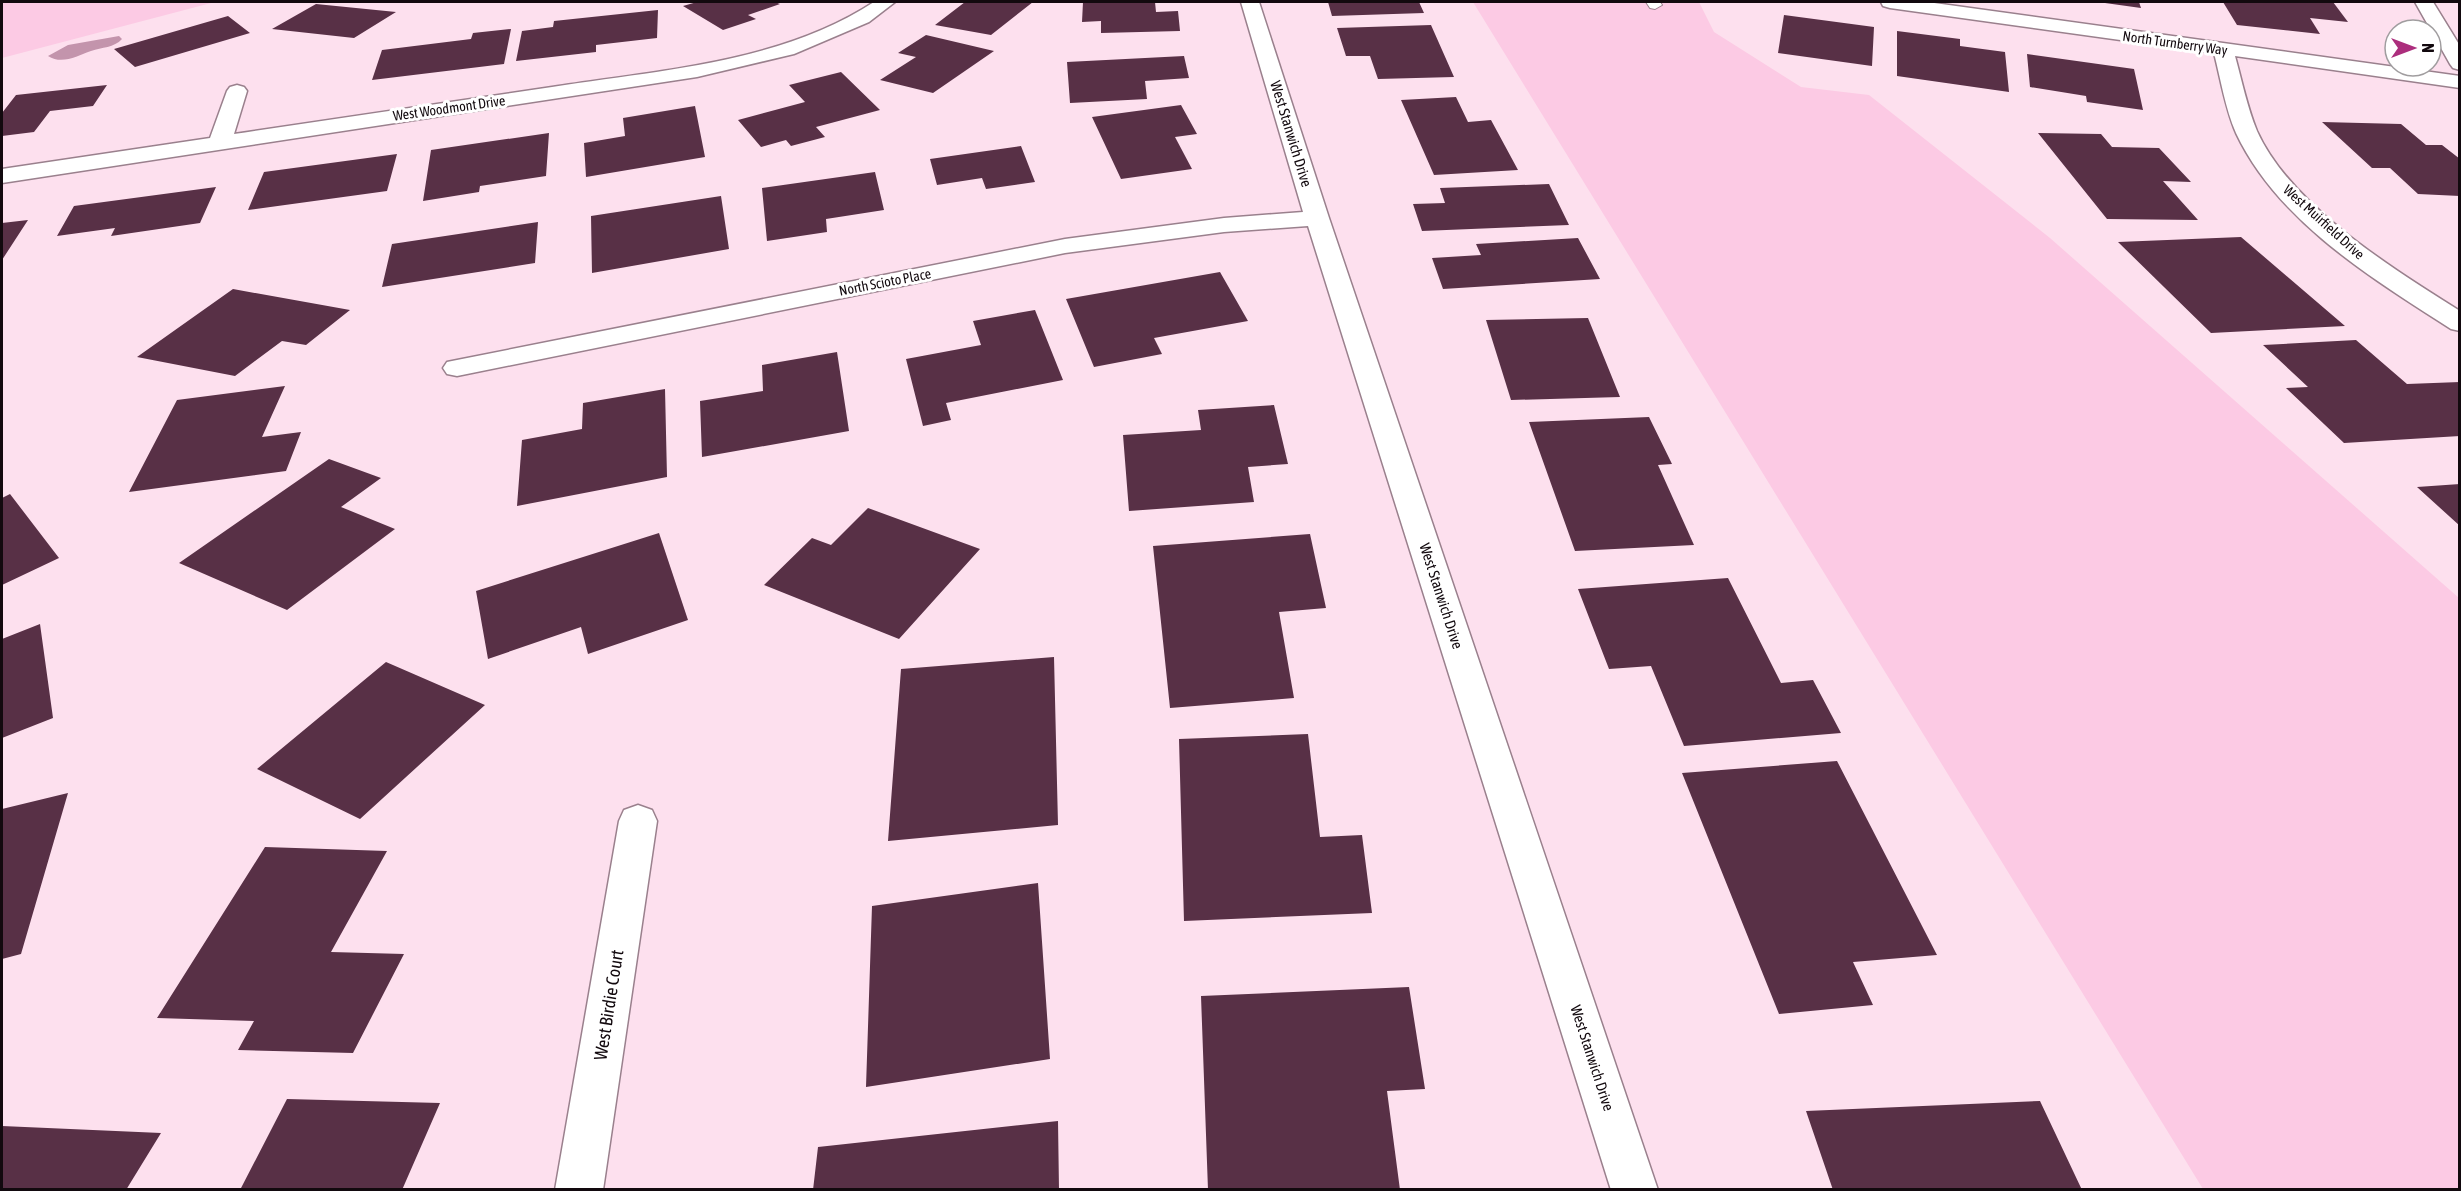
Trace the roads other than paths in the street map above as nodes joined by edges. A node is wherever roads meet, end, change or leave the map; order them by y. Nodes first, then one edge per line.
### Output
1 (886, 2) edge
2 (1251, 2) edge
3 (1890, 2) edge
4 (2424, 2) edge
5 (1982, 9) edge
6 (2223, 49) junction
7 (2460, 64) edge
8 (2460, 82) edge
9 (237, 91) dead end
10 (220, 142) junction
11 (2, 176) edge
12 (1317, 218) junction
13 (2460, 323) edge
14 (457, 368) dead end
15 (638, 821) dead end
16 (579, 1190) edge
17 (1635, 1190) edge

1 - 10 street, West Woodmont Drive
2 - 12 street, West Stanwich Drive
3 - 5 street, North Turnberry Way
4 - 7 street
5 - 6 street, North Turnberry Way
6 - 8 street, North Turnberry Way
6 - 13 street, West Muirfield Drive
9 - 10 street
10 - 11 street, West Woodmont Drive
12 - 14 street, North Scioto Place
12 - 17 street, West Stanwich Drive
15 - 16 street, West Birdie Court

